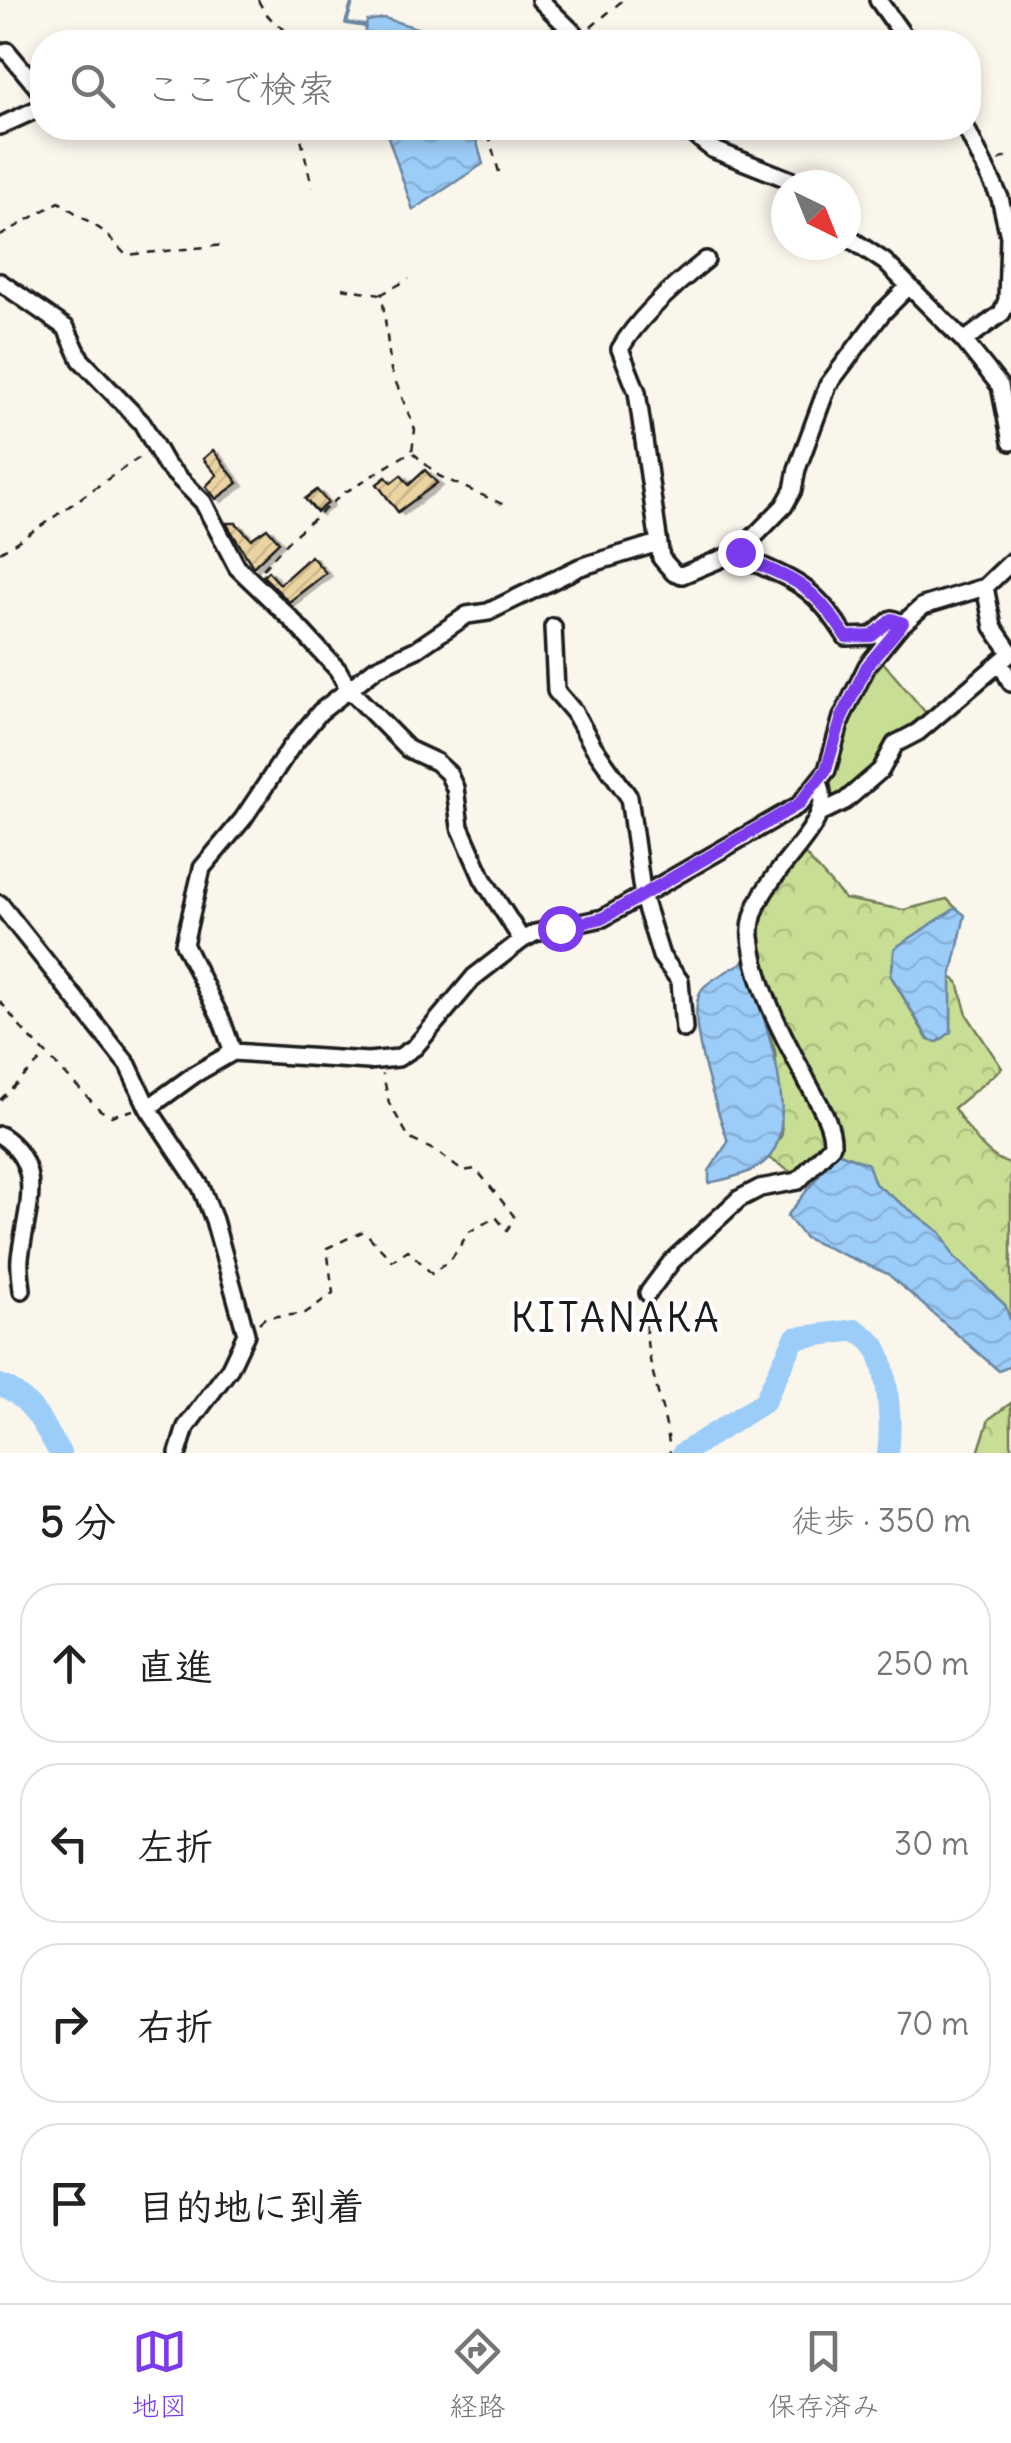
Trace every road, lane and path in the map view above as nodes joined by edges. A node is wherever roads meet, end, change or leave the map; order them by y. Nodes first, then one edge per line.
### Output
1 (258, 0) edge
2 (540, 0) edge
3 (623, 0) edge
4 (878, 0) edge
5 (284, 30) edge
6 (570, 30) edge
7 (591, 30) edge
8 (899, 30) edge
9 (6, 51) dead end
10 (30, 79) edge
11 (30, 112) edge
12 (0, 126) edge
13 (302, 140) edge
14 (490, 140) edge
15 (701, 140) edge
16 (972, 140) edge
17 (499, 172) dead end
18 (771, 172) edge
19 (312, 188) dead end
20 (0, 236) edge
21 (225, 245) dead end
22 (861, 246) edge
23 (706, 260) dead end
24 (409, 279) dead end
25 (0, 282) edge
26 (908, 286) junction
27 (342, 288) dead end
28 (382, 294) junction
29 (964, 341) junction
30 (1011, 442) edge
31 (156, 447) junction
32 (412, 452) junction
33 (509, 507) dead end
34 (658, 542) junction
35 (0, 552) edge
36 (740, 552) junction
37 (1011, 562) edge
38 (251, 581) junction
39 (985, 587) junction
40 (903, 623) junction
41 (553, 626) dead end
42 (1002, 664) junction
43 (1011, 683) edge
44 (348, 688) junction
45 (819, 782) junction
46 (822, 812) junction
47 (643, 898) junction
48 (0, 904) edge
49 (522, 940) junction
50 (0, 1001) edge
51 (684, 1029) dead end
52 (233, 1052) junction
53 (47, 1054) junction
54 (380, 1060) junction
55 (0, 1100) edge
56 (148, 1108) junction
57 (0, 1134) edge
58 (22, 1290) dead end
59 (648, 1293) joint
60 (246, 1334) junction
61 (178, 1453) edge
62 (670, 1453) edge

1 - 5 path
2 - 6 street
3 - 7 path
4 - 8 street
9 - 10 street
11 - 12 street
13 - 19 path
14 - 17 path
15 - 18 street
16 - 29 street
20 - 21 path
22 - 26 street
23 - 34 street
24 - 28 path
25 - 31 street
26 - 29 street
26 - 36 street
27 - 28 path
28 - 32 path
29 - 30 street
31 - 35 path
31 - 38 street
32 - 33 path
32 - 38 path
34 - 36 street
34 - 44 street
36 - 40 street
37 - 39 street
38 - 44 street
39 - 40 street
39 - 42 street
40 - 45 street
41 - 47 street
42 - 43 street
42 - 46 street
44 - 49 street
44 - 52 street
45 - 46 street
45 - 47 street
46 - 59 street
47 - 49 street
47 - 51 street
48 - 56 street
49 - 54 street
50 - 53 path
52 - 54 street
52 - 56 street
53 - 55 path
53 - 56 path
54 - 60 path
56 - 60 street
57 - 58 street
59 - 62 path
60 - 61 street

